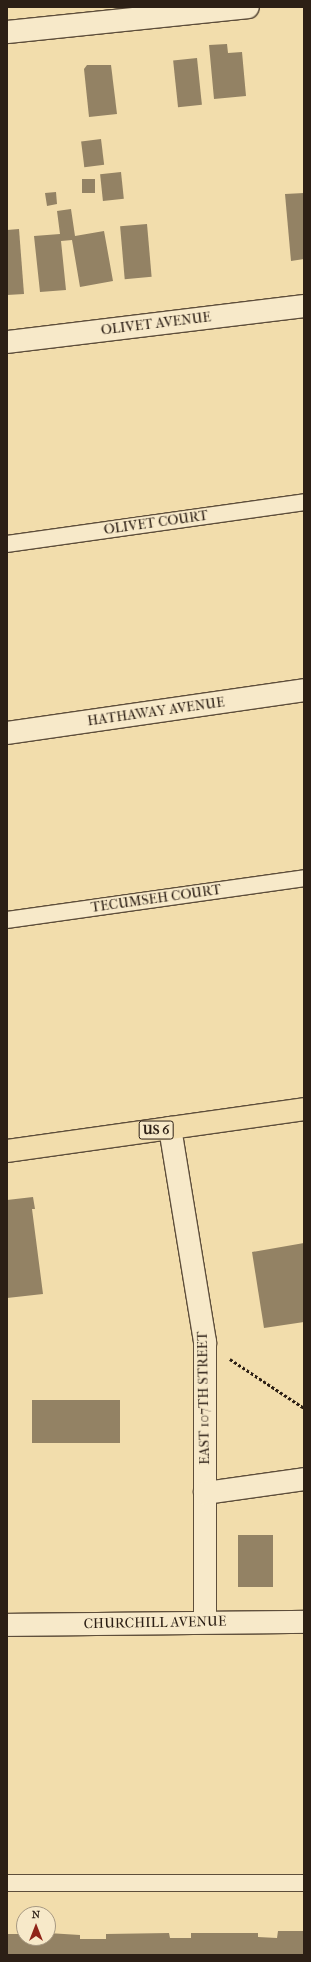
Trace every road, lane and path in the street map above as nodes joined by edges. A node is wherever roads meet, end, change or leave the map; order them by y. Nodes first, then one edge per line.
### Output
1 (248, 7) edge
2 (7, 32) edge
3 (304, 306) edge
4 (7, 342) edge
5 (304, 502) edge
6 (7, 544) edge
7 (304, 690) edge
8 (7, 733) edge
9 (304, 878) edge
10 (7, 920) edge
11 (304, 1109) edge
12 (170, 1128) junction
13 (7, 1151) edge
14 (228, 1357) dead end
15 (304, 1408) edge
16 (304, 1479) edge
17 (205, 1493) junction
18 (205, 1622) junction
19 (304, 1622) edge
20 (7, 1625) edge
21 (7, 1883) edge
22 (304, 1883) edge

1 - 2 street
3 - 4 street, OLIVET AVENUE
5 - 6 lane, OLIVET COURT
7 - 8 street, HATHAWAY AVENUE
9 - 10 lane, TECUMSEH COURT
11 - 12 main road, US 6
12 - 13 main road, US 6
12 - 17 street, EAST 107TH STREET
14 - 15 path
16 - 17 street
17 - 18 street, EAST 107TH STREET
18 - 19 street, CHURCHILL AVENUE
18 - 20 street, CHURCHILL AVENUE
21 - 22 lane

